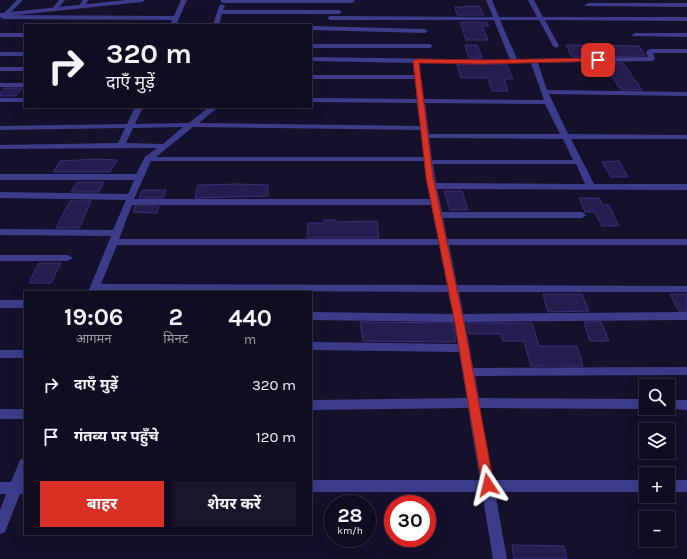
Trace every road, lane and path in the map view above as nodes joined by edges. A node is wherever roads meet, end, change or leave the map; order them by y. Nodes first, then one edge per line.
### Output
1 (20, 0) edge
2 (62, 0) edge
3 (86, 0) edge
4 (142, 0) edge
5 (184, 0) edge
6 (489, 0) edge
7 (532, 0) edge
8 (224, 1) edge
9 (353, 1) edge
10 (587, 2) edge
11 (687, 5) edge
12 (81, 7) junction
13 (54, 10) junction
14 (220, 12) junction
15 (338, 12) junction
16 (2, 17) edge
17 (176, 18) junction
18 (330, 18) junction
19 (425, 18) junction
20 (495, 18) junction
21 (541, 18) junction
22 (596, 18) junction
23 (687, 19) edge
24 (173, 24) edge
25 (216, 24) edge
26 (314, 28) edge
27 (425, 31) junction
28 (0, 35) edge
29 (24, 35) edge
30 (636, 35) dead end
31 (687, 35) edge
32 (312, 46) edge
33 (430, 46) junction
34 (556, 46) dead end
35 (687, 51) edge
36 (0, 54) edge
37 (24, 54) edge
38 (312, 60) edge
39 (416, 61) junction
40 (431, 61) junction
41 (514, 61) junction
42 (534, 61) junction
43 (0, 69) edge
44 (24, 69) edge
45 (312, 77) edge
46 (419, 77) junction
47 (0, 85) edge
48 (24, 85) edge
49 (545, 92) junction
50 (687, 94) edge
51 (0, 100) edge
52 (24, 100) edge
53 (312, 100) edge
54 (421, 101) junction
55 (548, 102) junction
56 (139, 108) edge
57 (213, 108) edge
58 (190, 125) junction
59 (130, 127) junction
60 (0, 128) edge
61 (424, 132) junction
62 (567, 137) junction
63 (687, 137) edge
64 (121, 145) junction
65 (163, 146) junction
66 (0, 147) edge
67 (148, 159) junction
68 (428, 160) junction
69 (579, 162) junction
70 (0, 177) edge
71 (139, 177) junction
72 (431, 186) junction
73 (591, 187) junction
74 (687, 187) edge
75 (0, 195) edge
76 (130, 200) junction
77 (435, 202) junction
78 (437, 214) junction
79 (582, 215) dead end
80 (0, 232) edge
81 (115, 237) junction
82 (443, 242) junction
83 (687, 242) edge
84 (0, 258) edge
85 (68, 258) dead end
86 (453, 289) junction
87 (687, 289) edge
88 (94, 290) edge
89 (0, 304) edge
90 (24, 304) edge
91 (312, 316) edge
92 (687, 316) edge
93 (459, 318) junction
94 (312, 346) edge
95 (464, 348) junction
96 (0, 354) edge
97 (24, 354) edge
98 (687, 371) edge
99 (468, 372) junction
100 (474, 403) junction
101 (639, 404) edge
102 (312, 405) edge
103 (675, 405) edge
104 (687, 405) edge
105 (0, 414) edge
106 (24, 414) edge
107 (24, 469) edge
108 (488, 485) junction
109 (312, 486) edge
110 (639, 486) edge
111 (675, 486) edge
112 (687, 486) edge
113 (0, 488) edge
114 (20, 488) edge
115 (0, 527) edge
116 (500, 559) edge

1 - 16 street
2 - 13 street
3 - 12 street
4 - 12 street
5 - 17 street
6 - 20 street
7 - 21 street
8 - 9 street
8 - 14 street
9 - 15 street
10 - 11 street
10 - 22 street
12 - 13 street
13 - 16 street
14 - 15 street
14 - 25 street
15 - 18 street
16 - 17 street
17 - 24 street
18 - 19 street
18 - 26 street
19 - 20 street
19 - 27 street
20 - 21 street
20 - 41 street
21 - 22 street
21 - 34 street
22 - 23 street
26 - 27 street
27 - 33 street
28 - 29 street
30 - 31 street
32 - 33 street
33 - 40 street
35 - 42 street
36 - 37 street
38 - 39 street
39 - 40 street
39 - 46 street
40 - 41 street
41 - 42 street
42 - 49 street
43 - 44 street
45 - 46 street
46 - 54 street
47 - 48 street
49 - 50 street
49 - 55 street
51 - 52 street
53 - 54 street
54 - 55 street
54 - 61 street
55 - 62 street
56 - 59 street
57 - 58 street
58 - 59 street
58 - 61 street
58 - 65 street
59 - 60 street
59 - 64 street
61 - 62 street
61 - 68 street
62 - 63 street
62 - 69 street
64 - 65 street
64 - 66 street
65 - 67 street
67 - 68 street
67 - 71 street
68 - 69 street
68 - 72 street
69 - 73 street
70 - 71 street
71 - 76 street
72 - 73 street
72 - 77 street
73 - 74 street
75 - 76 street
76 - 77 street
76 - 81 street
77 - 78 street
78 - 79 street
78 - 82 street
80 - 81 street
81 - 82 street
81 - 88 street
82 - 83 street
82 - 86 street
84 - 85 street
86 - 87 street
86 - 88 street
86 - 93 street
89 - 90 street
91 - 93 street
92 - 93 street
93 - 95 street
94 - 95 street
95 - 99 street
96 - 97 street
98 - 99 street
99 - 100 street
100 - 101 street
100 - 102 street
100 - 108 street
103 - 104 street
105 - 106 street
107 - 114 street
108 - 109 street
108 - 110 street
108 - 116 street
111 - 112 street
113 - 114 street
114 - 115 street

